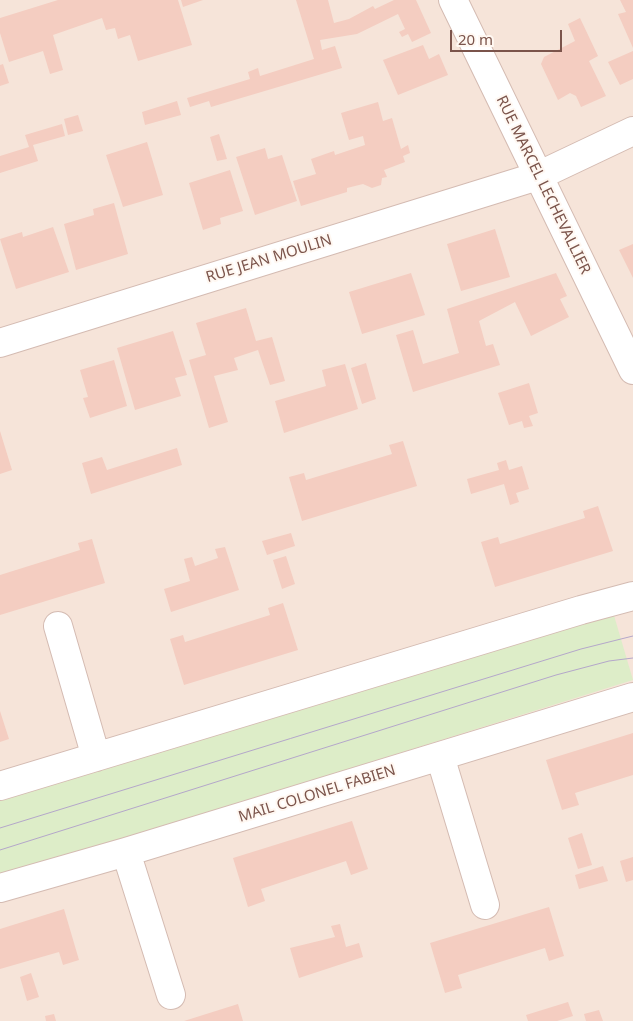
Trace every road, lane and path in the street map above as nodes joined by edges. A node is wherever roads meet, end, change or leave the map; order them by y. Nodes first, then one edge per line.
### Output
1 (453, 0) edge
2 (633, 131) edge
3 (538, 176) junction
4 (0, 342) edge
5 (633, 370) edge
6 (633, 596) edge
7 (58, 626) dead end
8 (633, 697) edge
9 (96, 756) junction
10 (440, 756) junction
11 (0, 786) edge
12 (126, 852) junction
13 (0, 888) edge
14 (485, 905) dead end
15 (171, 995) dead end

1 - 3 street, RUE MARCEL LECHEVALLIER
2 - 3 street, RUE JEAN MOULIN
3 - 4 street, RUE JEAN MOULIN
3 - 5 street, RUE MARCEL LECHEVALLIER
6 - 9 street
7 - 9 street
8 - 10 street, MAIL COLONEL FABIEN
9 - 11 street
10 - 12 street, MAIL COLONEL FABIEN
10 - 14 street
12 - 13 street, MAIL COLONEL FABIEN
12 - 15 street

